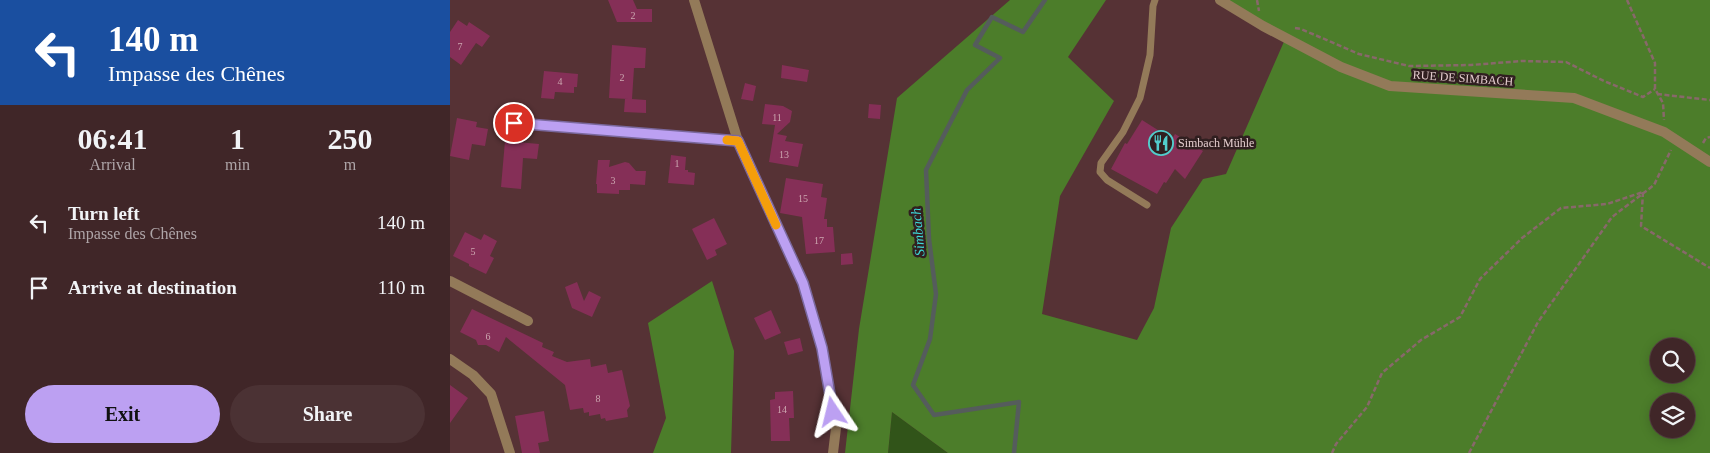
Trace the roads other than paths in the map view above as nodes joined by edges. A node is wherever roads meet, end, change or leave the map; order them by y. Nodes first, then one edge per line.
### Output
1 (694, 0) edge
2 (1155, 0) edge
3 (1220, 0) edge
4 (514, 123) dead end
5 (738, 141) junction
6 (1710, 162) edge
7 (1147, 205) dead end
8 (450, 282) edge
9 (528, 321) dead end
10 (450, 358) edge
11 (510, 453) edge
12 (833, 453) edge

1 - 5 street
2 - 7 lane
3 - 6 street, RUE DE SIMBACH
4 - 5 street
5 - 12 street
8 - 9 street
10 - 11 street

